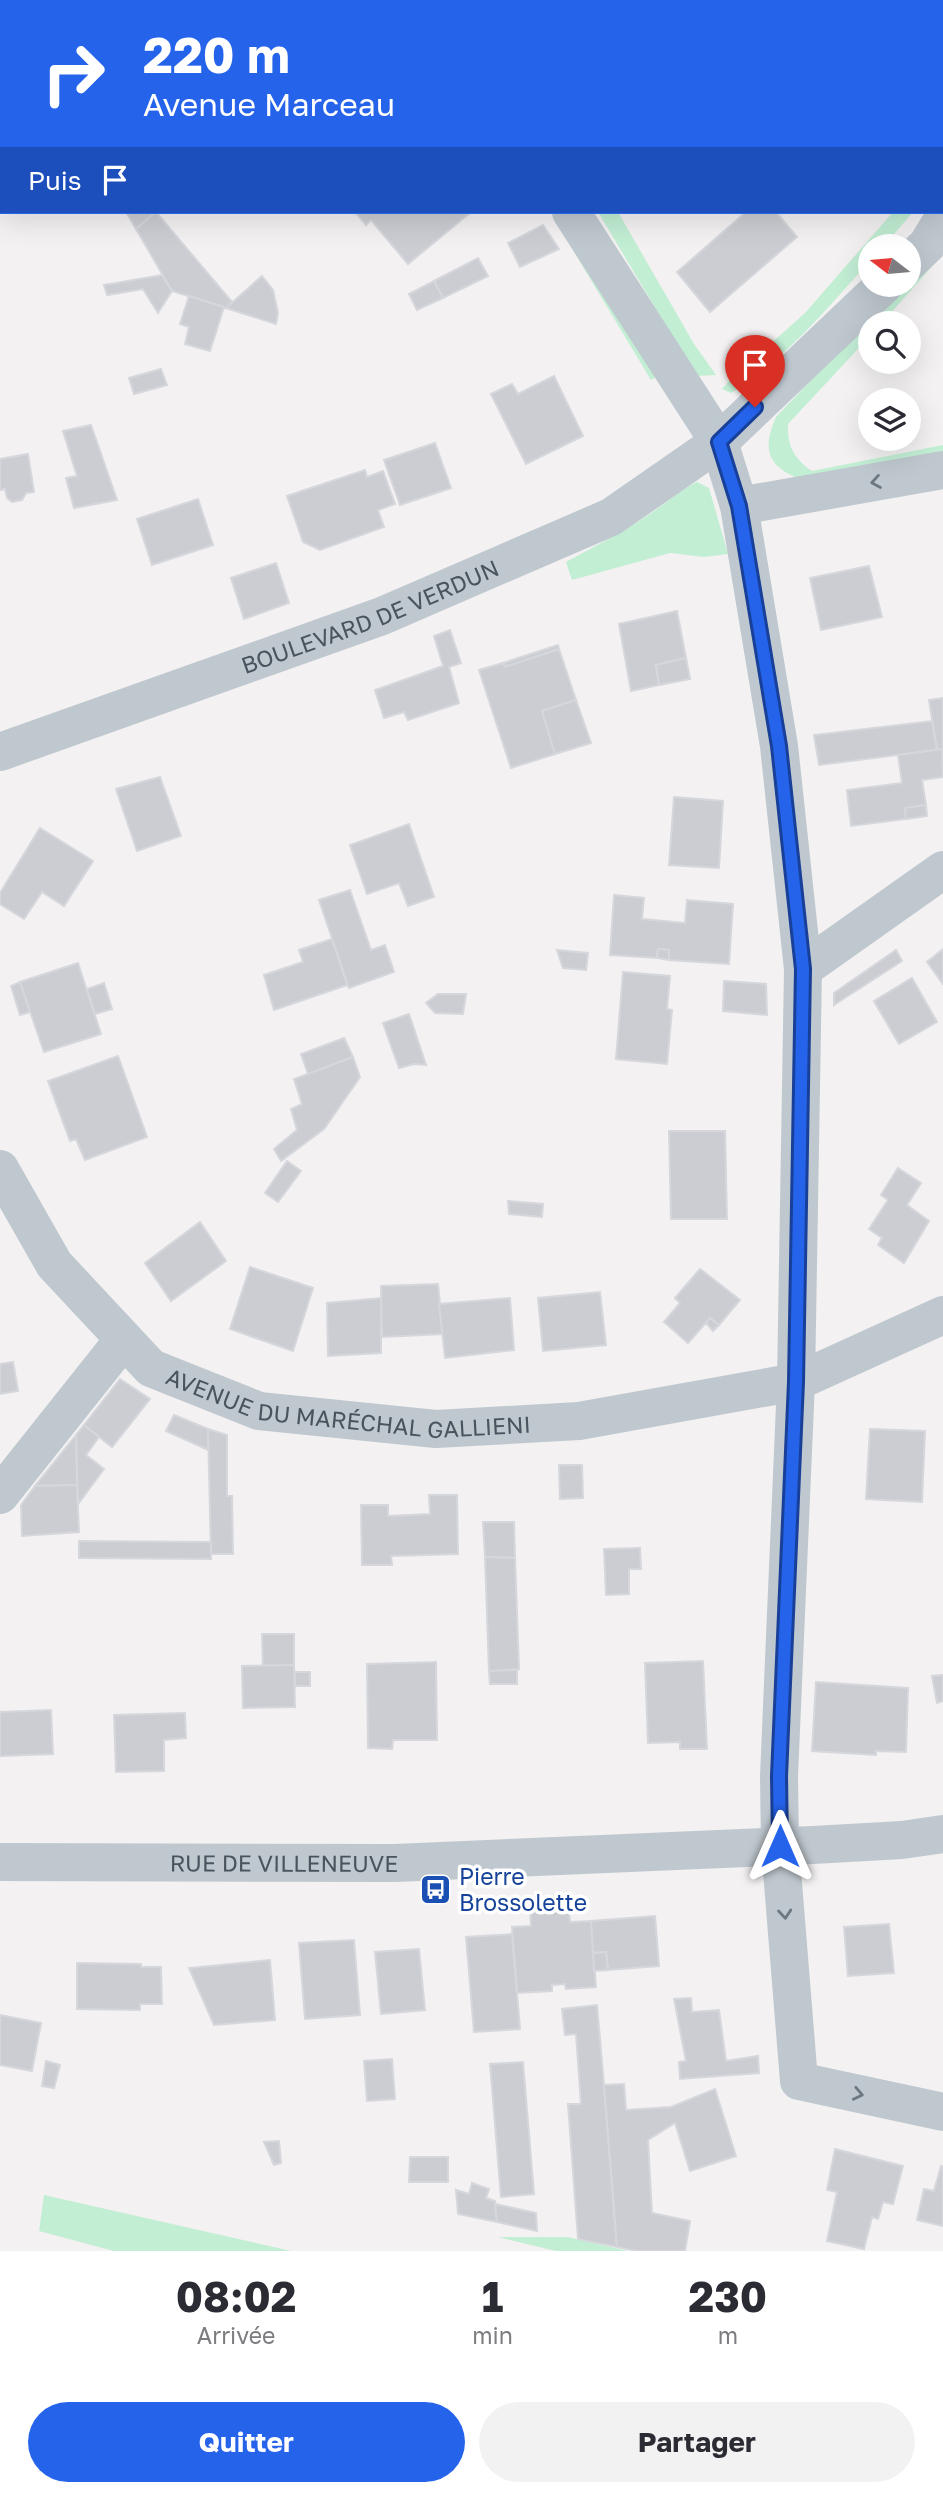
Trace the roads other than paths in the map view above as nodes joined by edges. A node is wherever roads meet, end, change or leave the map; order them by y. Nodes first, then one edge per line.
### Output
1 (571, 214) edge
2 (943, 219) edge
3 (921, 250) edge
4 (870, 298) edge
5 (719, 442) junction
6 (943, 470) edge
7 (739, 506) junction
8 (0, 752) edge
9 (943, 870) edge
10 (803, 969) junction
11 (0, 1168) edge
12 (943, 1315) edge
13 (124, 1339) junction
14 (796, 1382) junction
15 (0, 1495) edge
16 (943, 1834) edge
17 (780, 1846) junction
18 (0, 1862) edge
19 (943, 2112) edge

1 - 5 street
2 - 3 street
4 - 5 street, BOULEVARD DE VERDUN
5 - 7 street
5 - 8 street, BOULEVARD DE VERDUN
6 -> 7 street
7 - 10 street
9 - 10 street
10 - 14 street
11 - 13 street, AVENUE DU MARÉCHAL GALLIENI
12 - 14 street, AVENUE DU MARÉCHAL GALLIENI
13 - 14 street, AVENUE DU MARÉCHAL GALLIENI
13 - 15 street
14 - 17 street
16 - 17 street, RUE DE VILLENEUVE
17 - 18 street, RUE DE VILLENEUVE
17 -> 19 street

